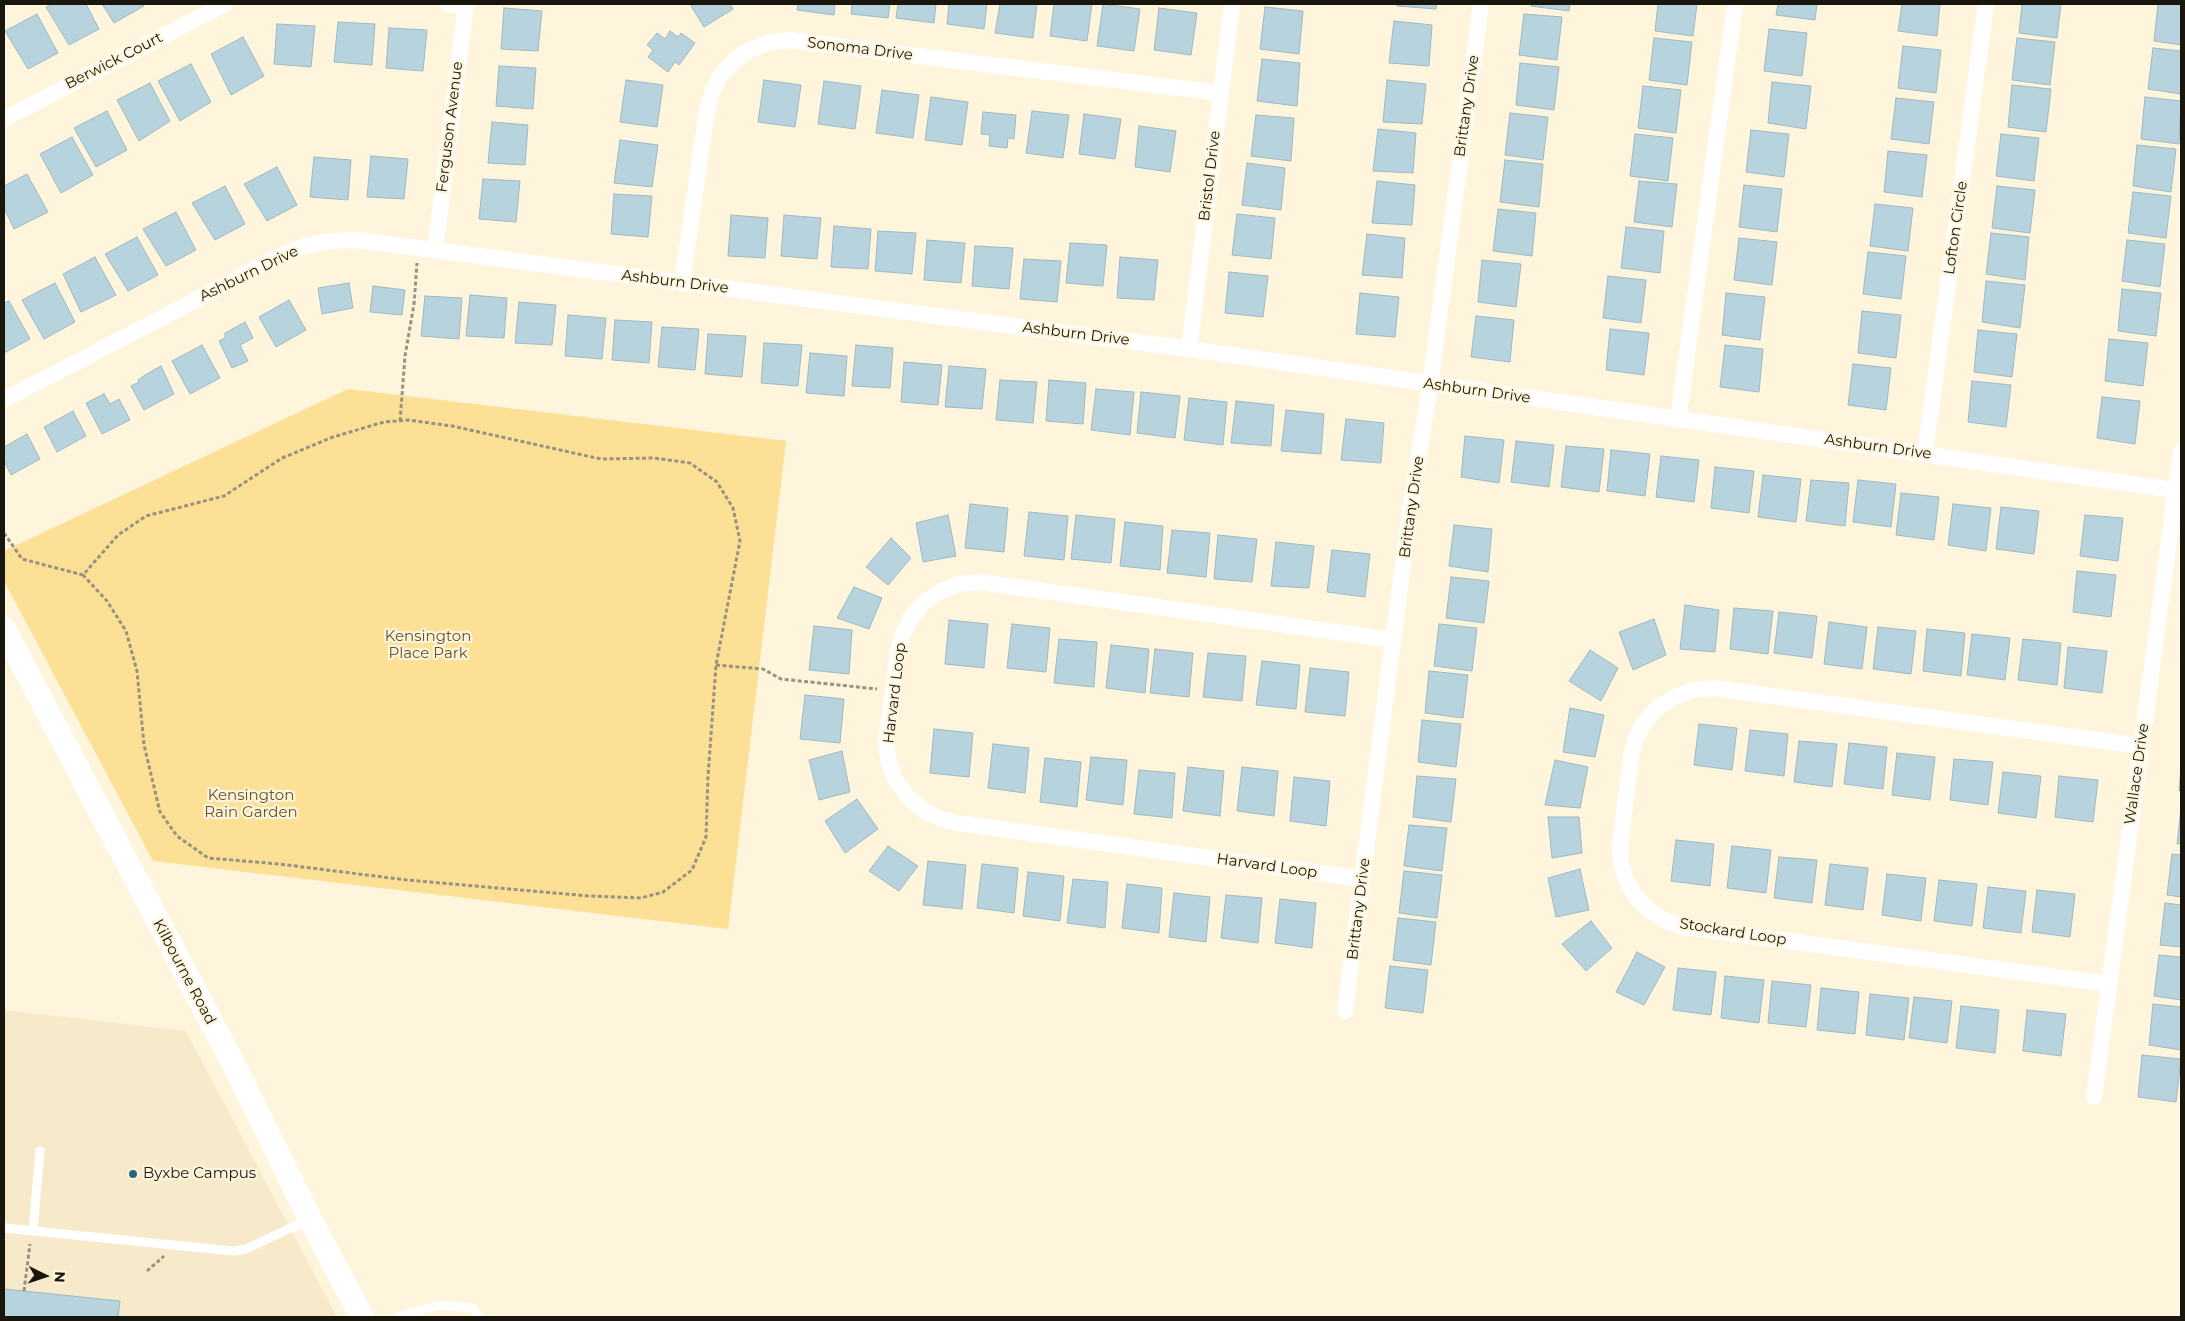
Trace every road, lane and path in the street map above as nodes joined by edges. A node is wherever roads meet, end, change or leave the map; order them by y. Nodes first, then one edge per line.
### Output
1 (225, 4) edge
2 (448, 4) edge
3 (1232, 4) edge
4 (1481, 4) edge
5 (1735, 4) edge
6 (1986, 4) edge
7 (466, 5) edge
8 (1220, 93) junction
9 (4, 119) edge
10 (427, 249) junction
11 (682, 283) junction
12 (1189, 349) junction
13 (1430, 385) junction
14 (4, 400) edge
15 (1678, 420) junction
16 (400, 421) junction
17 (2181, 452) edge
18 (1925, 453) junction
19 (2179, 491) edge
20 (4, 533) edge
21 (83, 575) junction
22 (4, 629) edge
23 (1394, 640) junction
24 (716, 665) junction
25 (893, 690) junction
26 (2141, 746) junction
27 (1363, 879) junction
28 (2109, 984) junction
29 (1345, 1011) dead end
30 (2094, 1097) dead end
31 (40, 1151) dead end
32 (310, 1219) junction
33 (4, 1228) edge
34 (34, 1231) junction
35 (28, 1255) dead end
36 (24, 1291) dead end
37 (362, 1317) edge
38 (396, 1317) edge
39 (480, 1317) edge

1 - 9 street, Berwick Court
2 - 7 street
3 - 8 street, Bristol Drive
4 - 13 street, Brittany Drive
5 - 15 street
6 - 18 street, Lofton Circle
7 - 10 street, Ferguson Avenue
8 - 11 street, Sonoma Drive
8 - 12 street, Bristol Drive
10 - 11 street, Ashburn Drive
10 - 14 street, Ashburn Drive
10 - 16 path
11 - 12 street, Ashburn Drive
12 - 13 street, Ashburn Drive
13 - 15 street, Ashburn Drive
13 - 23 street, Brittany Drive
15 - 18 street, Ashburn Drive
16 - 21 path
16 - 24 path
17 - 19 street, Wallace Drive
18 - 19 street, Ashburn Drive
19 - 26 street, Wallace Drive
20 - 21 path
21 - 24 path
22 - 32 main road, Kilbourne Road
23 - 25 street, Harvard Loop
23 - 27 street, Brittany Drive
24 - 25 path
25 - 27 street, Harvard Loop
26 - 28 street, Wallace Drive
26 - 28 street, Stockard Loop
27 - 29 street, Brittany Drive
28 - 30 street, Wallace Drive
31 - 34 lane
32 - 34 lane
32 - 37 main road, Kilbourne Road
33 - 34 lane
35 - 36 path
38 - 39 lane

